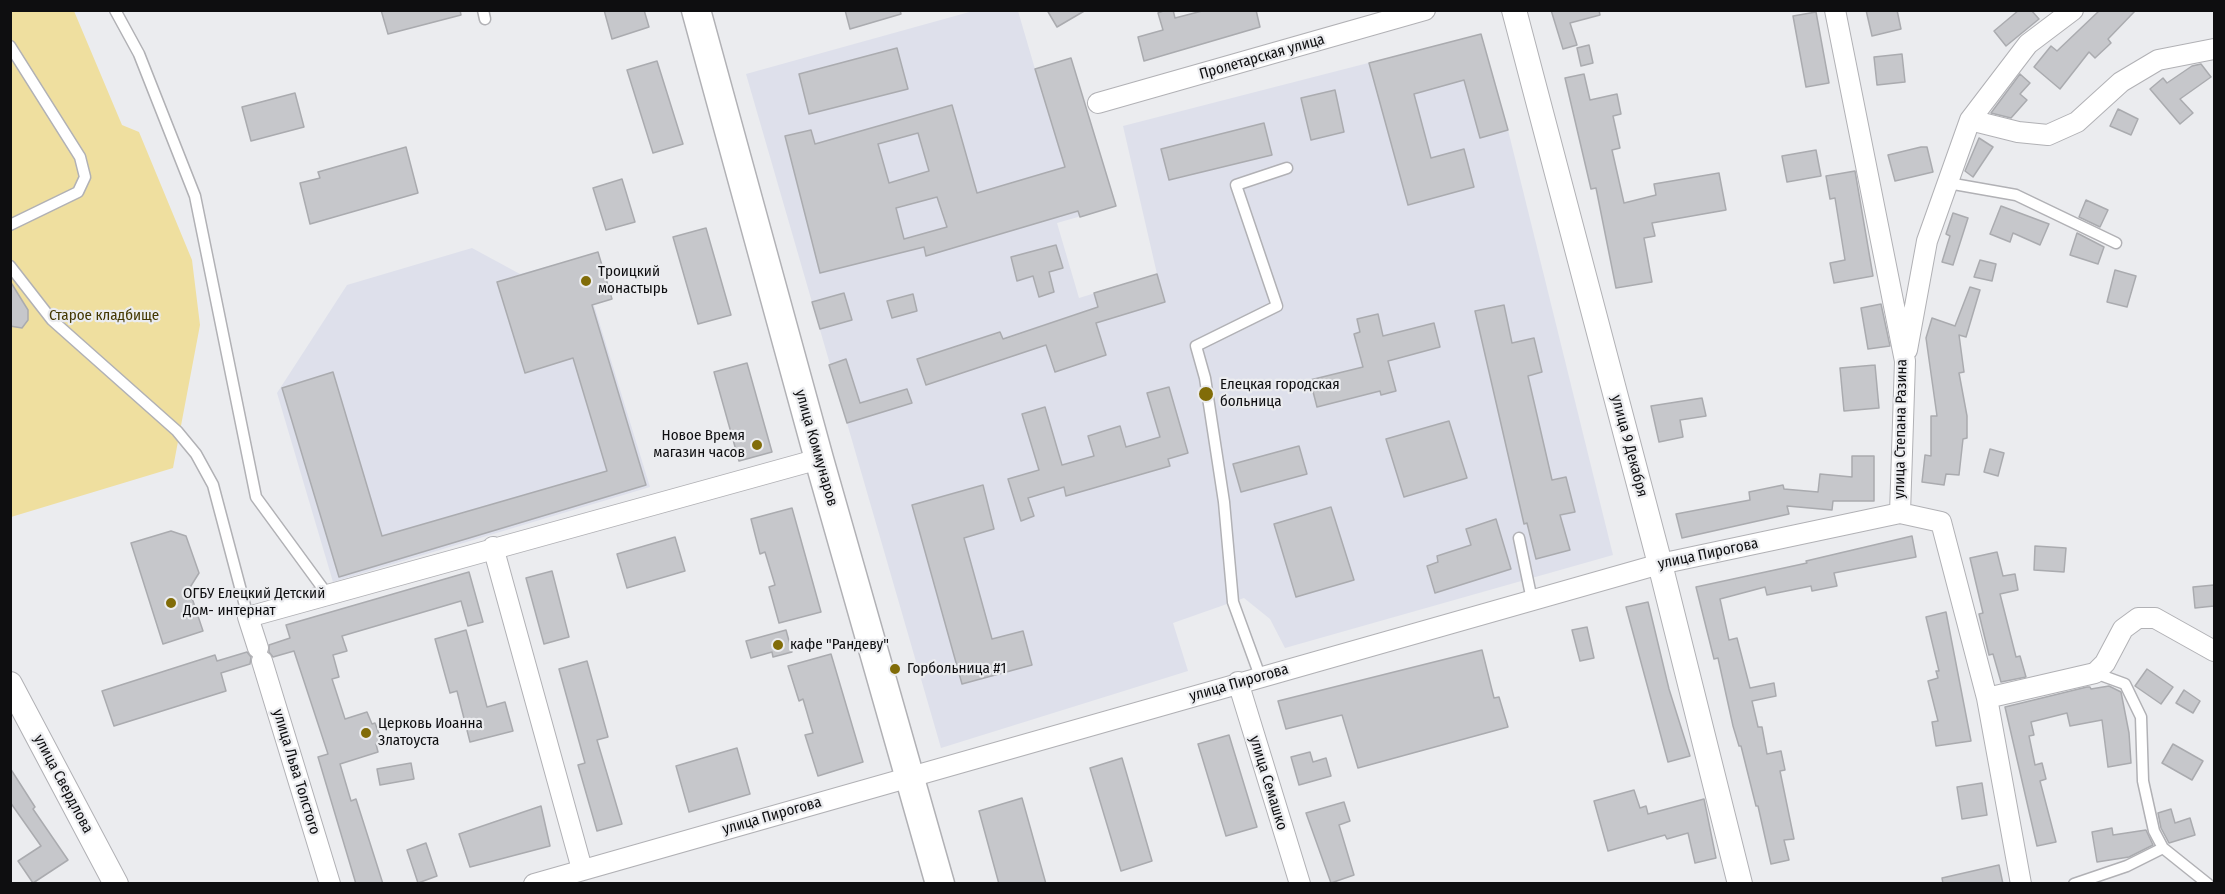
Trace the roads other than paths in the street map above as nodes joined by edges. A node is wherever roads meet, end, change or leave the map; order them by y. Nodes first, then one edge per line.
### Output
1 (115, 10) edge
2 (696, 10) edge
3 (1425, 10) edge
4 (1514, 10) edge
5 (1835, 10) edge
6 (2073, 10) edge
7 (10, 46) edge
8 (2214, 49) edge
9 (1098, 103) dead end
10 (1970, 120) junction
11 (1287, 168) dead end
12 (1948, 183) junction
13 (10, 225) edge
14 (2116, 243) dead end
15 (10, 266) edge
16 (1905, 361) junction
17 (819, 459) junction
18 (1900, 513) junction
19 (1519, 538) dead end
20 (493, 547) junction
21 (1660, 564) junction
22 (327, 594) junction
23 (1532, 600) junction
24 (248, 617) junction
25 (2214, 651) edge
26 (2095, 673) junction
27 (1260, 676) junction
28 (1238, 682) junction
29 (10, 684) edge
30 (1987, 698) junction
31 (910, 778) junction
32 (2163, 848) junction
33 (582, 869) junction
34 (116, 884) edge
35 (330, 884) edge
36 (534, 884) edge
37 (940, 884) edge
38 (1300, 884) edge
39 (1740, 884) edge
40 (2021, 884) edge
41 (2074, 884) edge
42 (2208, 884) edge

1 - 22 lane
2 - 17 main road, улица Коммунаров
3 - 9 street, Пролетарская улица
4 - 21 street, улица 9 Декабря
5 - 16 street, улица Степана Разина
6 - 10 street
7 - 13 lane
8 - 10 street
10 - 12 street
11 - 27 lane
12 - 14 lane
12 - 16 street
15 - 24 lane
16 - 18 street, улица Степана Разина
17 - 20 street
17 - 31 main road, улица Коммунаров
18 - 21 street, улица Пирогова
18 - 30 street, улица Степана Разина
19 - 23 lane
20 - 22 street
20 - 33 street
21 - 23 street, улица Пирогова
21 - 39 street, улица 9 Декабря
22 - 24 street
23 - 27 street, улица Пирогова
24 - 35 street, улица Льва Толстого
25 - 26 street
26 - 30 street
26 - 32 lane
27 - 28 street, улица Пирогова
28 - 31 street, улица Пирогова
28 - 38 street, улица Семашко
29 - 34 street, улица Свердлова
30 - 40 street, улица Степана Разина
31 - 33 street, улица Пирогова
31 - 37 main road, улица Коммунаров
32 - 41 lane
32 - 42 lane
33 - 36 street, улица Пирогова

